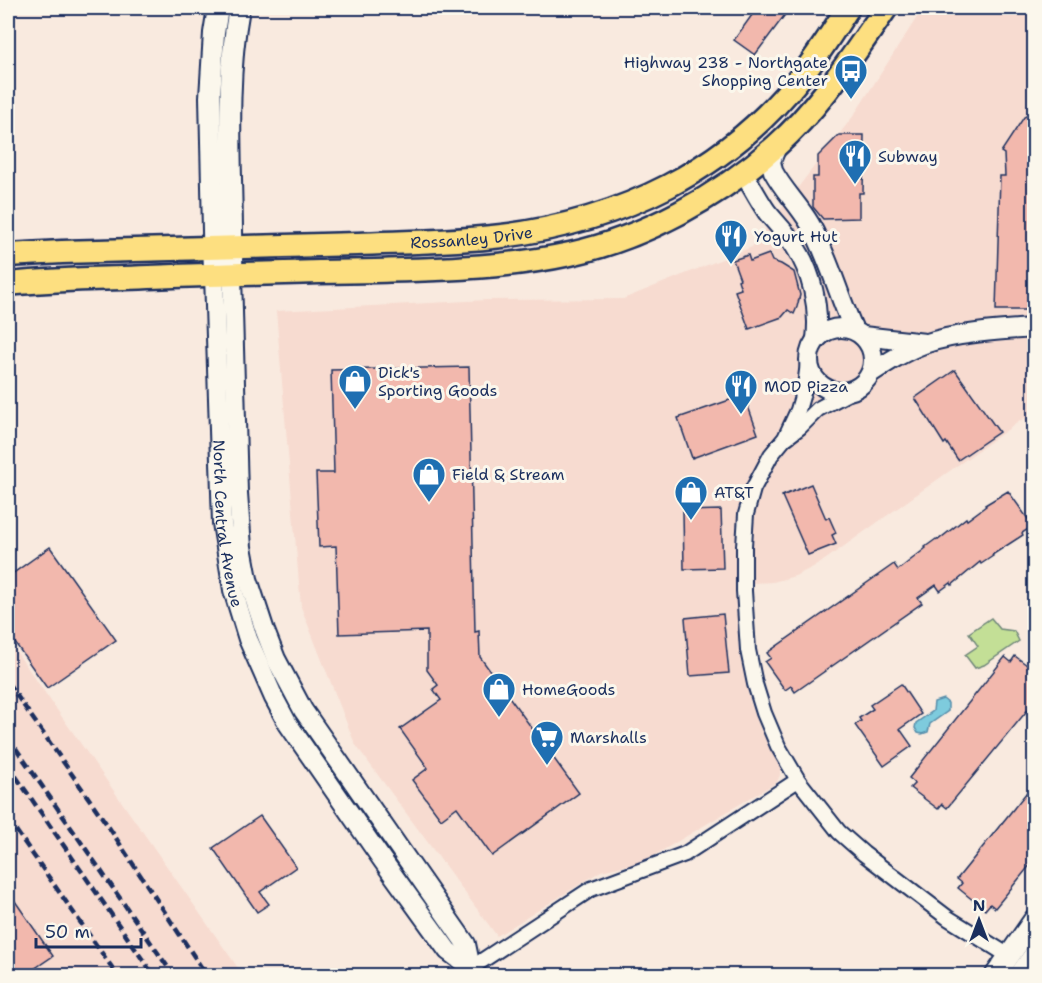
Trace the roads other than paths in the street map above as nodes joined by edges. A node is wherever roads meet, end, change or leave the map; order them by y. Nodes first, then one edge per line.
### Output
1 (218, 8) edge
2 (239, 8) edge
3 (848, 8) edge
4 (886, 8) edge
5 (802, 76) junction
6 (778, 144) junction
7 (743, 172) junction
8 (223, 248) junction
9 (8, 255) edge
10 (223, 275) junction
11 (8, 284) edge
12 (1035, 328) edge
13 (858, 333) junction
14 (816, 339) junction
15 (927, 343) junction
16 (808, 363) junction
17 (871, 373) junction
18 (852, 391) junction
19 (785, 438) junction
20 (798, 780) junction
21 (1035, 920) edge
22 (1035, 955) edge
23 (1009, 956) junction
24 (474, 972) edge
25 (995, 975) edge
26 (1019, 975) edge

1 - 8 main road, North Central Avenue
2 - 8 main road, North Central Avenue
3 - 5 main road, Rossanley Drive
4 - 6 main road
5 - 7 main road
5 - 8 main road, Rossanley Drive
6 - 7 main road, Rossanley Drive
6 - 13 street
7 - 10 main road, Rossanley Drive
7 - 14 street
8 - 9 main road, Rossanley Drive
8 - 10 main road, North Central Avenue
10 - 11 main road, Rossanley Drive
10 - 24 street, North Central Avenue
12 - 15 street
13 - 14 street
13 - 15 street
13 - 17 street
14 - 16 street
15 - 17 street
16 - 18 street
16 - 19 street
17 - 18 street
18 - 19 street
19 - 20 street
20 - 23 street
20 - 24 street
21 - 23 main road
22 - 26 main road
23 - 25 main road

